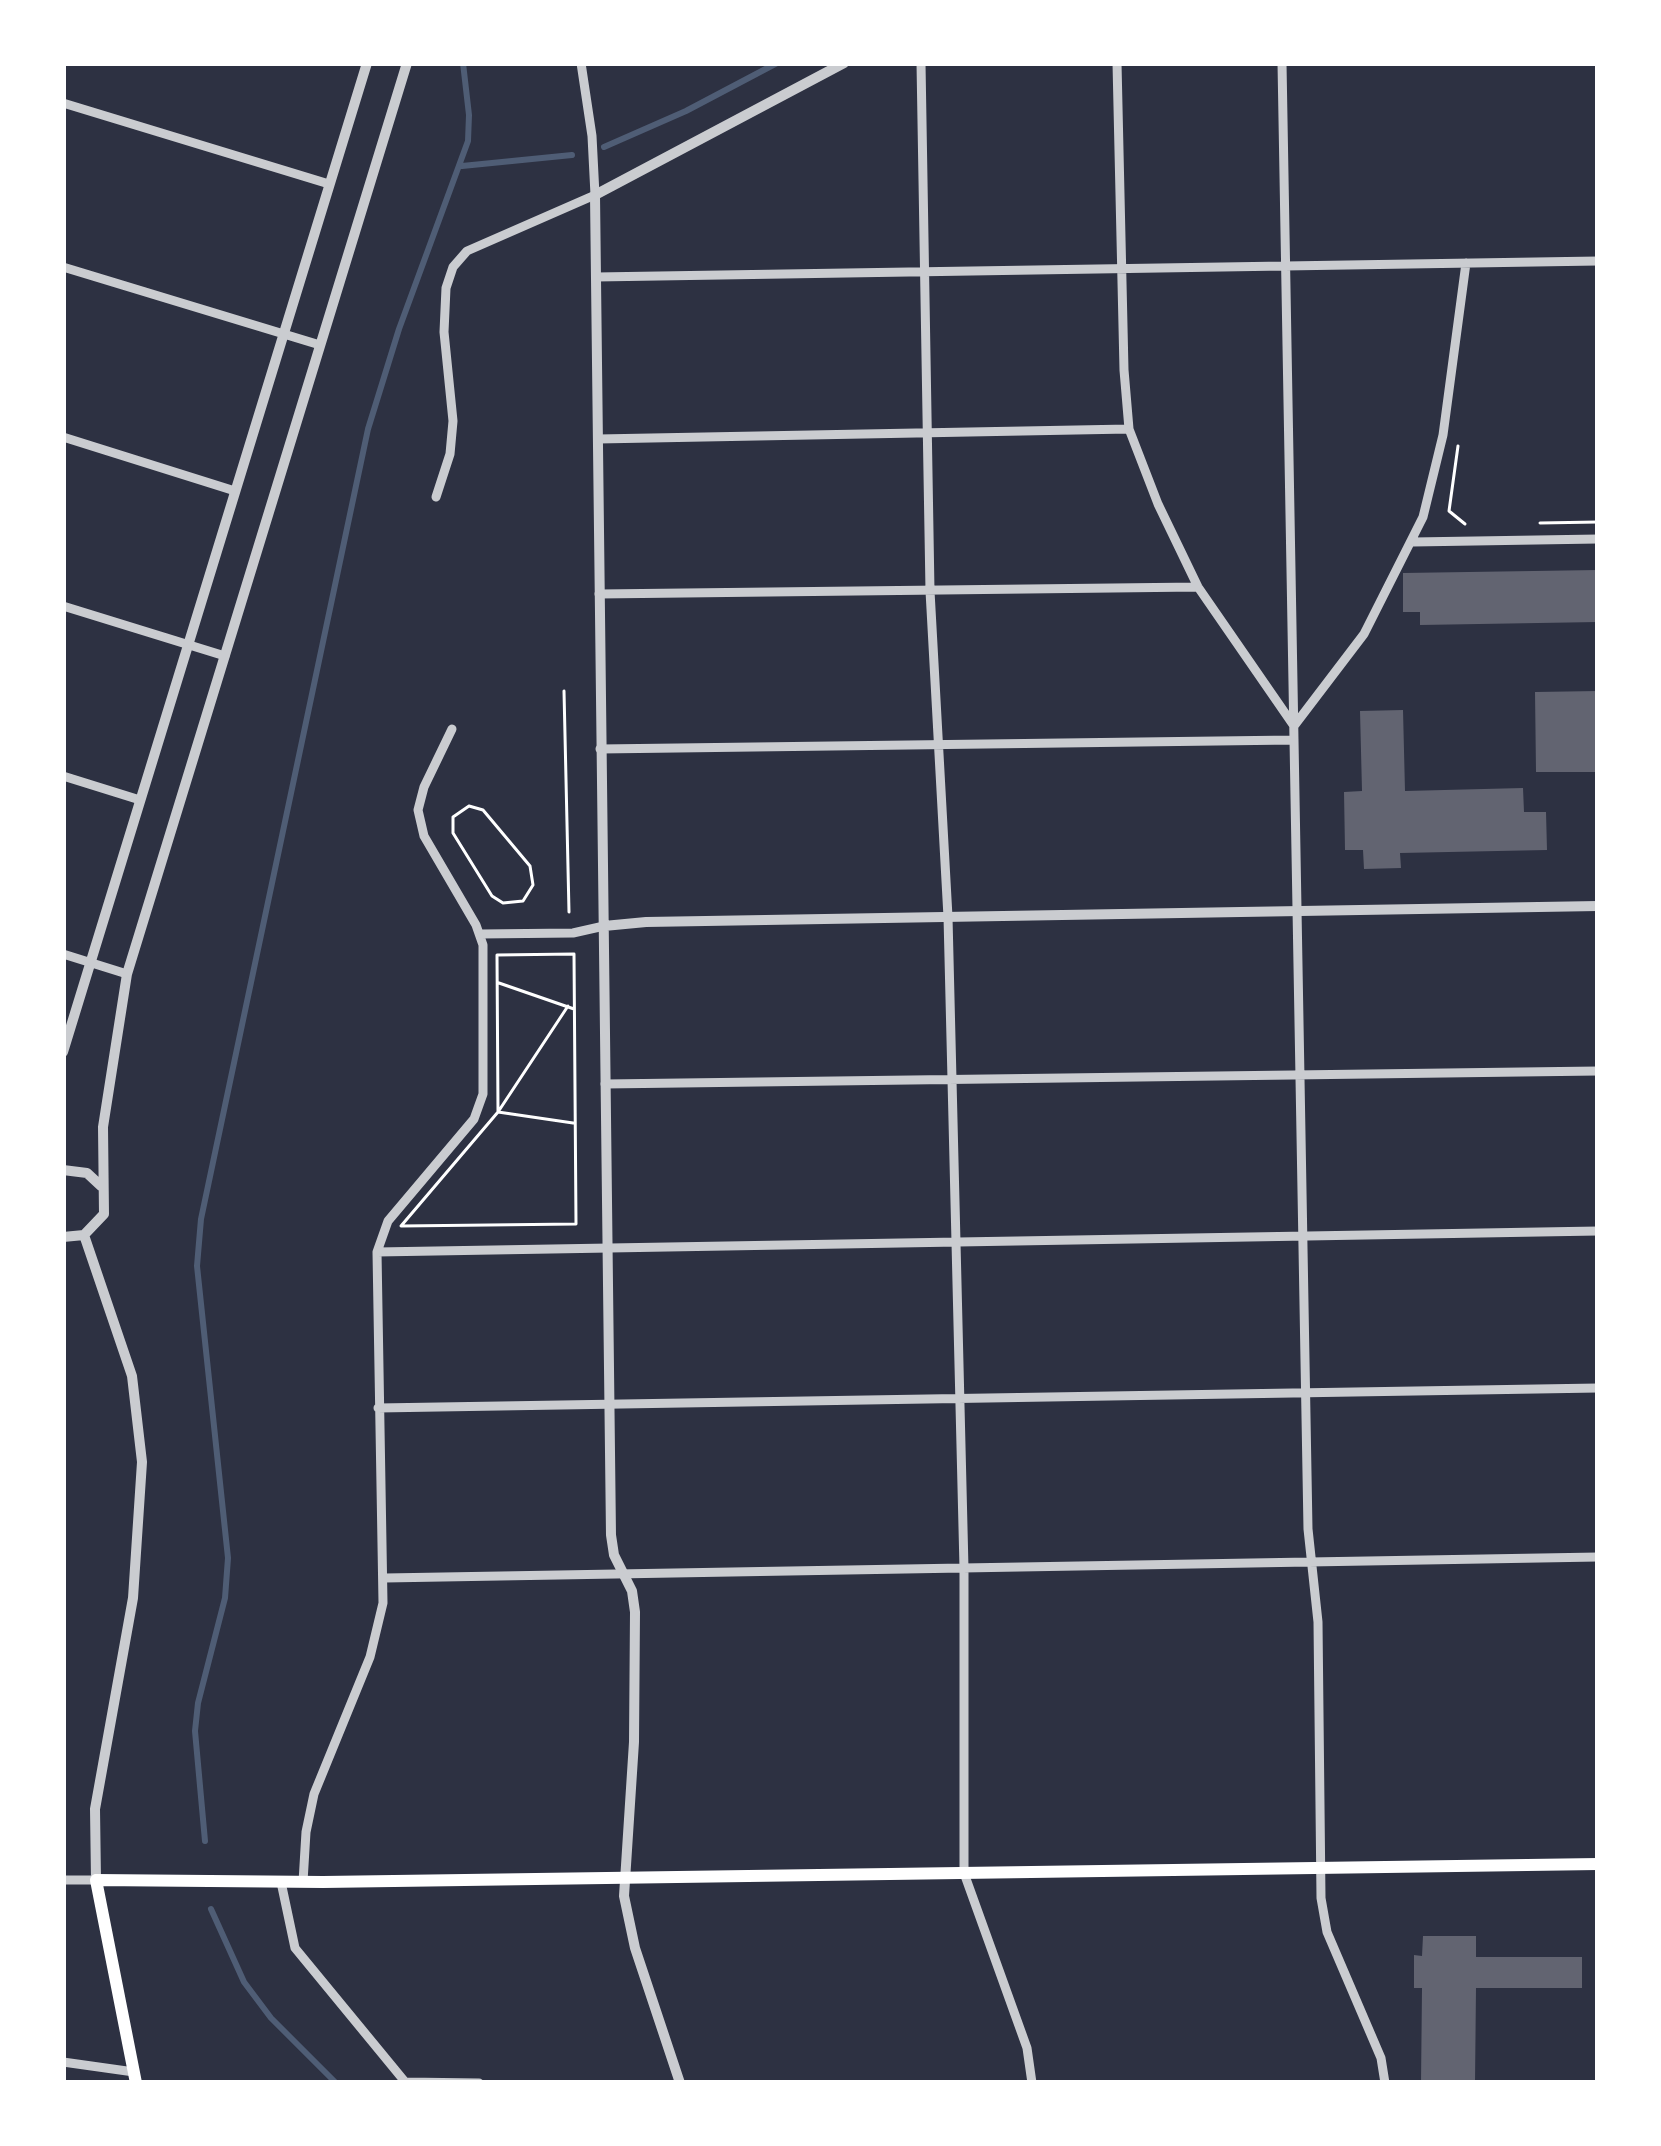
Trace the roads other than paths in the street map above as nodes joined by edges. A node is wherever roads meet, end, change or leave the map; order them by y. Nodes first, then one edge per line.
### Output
1 (367, 63) edge
2 (407, 63) edge
3 (581, 63) edge
4 (844, 63) edge
5 (920, 63) edge
6 (1117, 63) edge
7 (1282, 63) edge
8 (63, 103) edge
9 (329, 184) junction
10 (595, 196) junction
11 (1598, 261) edge
12 (1466, 263) junction
13 (1286, 266) junction
14 (63, 267) edge
15 (1121, 268) junction
16 (924, 272) junction
17 (596, 277) junction
18 (283, 334) junction
19 (320, 345) junction
20 (1129, 429) junction
21 (927, 433) junction
22 (63, 437) edge
23 (598, 439) junction
24 (235, 491) junction
25 (436, 497) dead end
26 (1598, 539) edge
27 (1412, 542) junction
28 (1198, 587) junction
29 (929, 591) junction
30 (599, 594) junction
31 (63, 606) edge
32 (188, 645) junction
33 (225, 656) junction
34 (1294, 726) junction
35 (452, 729) dead end
36 (1294, 740) junction
37 (938, 745) junction
38 (600, 749) junction
39 (63, 776) edge
40 (140, 800) junction
41 (1598, 906) edge
42 (1297, 911) junction
43 (948, 917) junction
44 (604, 926) junction
45 (480, 934) junction
46 (63, 953) edge
47 (90, 962) junction
48 (127, 974) junction
49 (63, 1052) edge
50 (1598, 1072) edge
51 (1300, 1075) junction
52 (952, 1080) junction
53 (605, 1084) junction
54 (64, 1169) edge
55 (105, 1195) junction
56 (1598, 1231) edge
57 (84, 1235) junction
58 (1303, 1236) junction
59 (63, 1237) edge
60 (956, 1242) junction
61 (608, 1248) junction
62 (376, 1252) junction
63 (1598, 1388) edge
64 (1306, 1393) junction
65 (960, 1399) junction
66 (609, 1404) junction
67 (378, 1408) junction
68 (1598, 1557) edge
69 (1312, 1562) junction
70 (964, 1568) junction
71 (623, 1574) junction
72 (385, 1578) junction
73 (1598, 1864) edge
74 (1320, 1868) junction
75 (964, 1873) junction
76 (623, 1878) junction
77 (63, 1880) edge
78 (96, 1880) junction
79 (281, 1882) junction
80 (303, 1882) junction
81 (63, 2062) edge
82 (135, 2077) edge
83 (406, 2083) edge
84 (479, 2083) edge
85 (680, 2083) edge
86 (1032, 2083) edge
87 (1385, 2083) edge

1 - 9 street
2 - 19 street
3 - 10 street
4 - 10 street
5 - 16 street
6 - 15 street
7 - 13 street
8 - 9 street
9 - 18 street
10 - 17 street
10 - 25 street
11 - 12 street
12 - 13 street
12 - 27 street
13 - 15 street
13 - 34 street
14 - 18 street
15 - 16 street
15 - 20 street
16 - 17 street
16 - 21 street
17 - 23 street
18 - 19 street
18 - 24 street
19 - 33 street
20 - 21 street
20 - 28 street
21 - 23 street
21 - 29 street
22 - 24 street
23 - 30 street
24 - 32 street
26 - 27 street
27 - 34 street
28 - 29 street
28 - 34 street
29 - 30 street
29 - 37 street
30 - 38 street
31 - 32 street
32 - 33 street
32 - 40 street
33 - 48 street
34 - 36 street
35 - 45 street
36 - 37 street
36 - 42 street
37 - 38 street
37 - 43 street
38 - 44 street
39 - 40 street
40 - 47 street
41 - 42 street
42 - 43 street
42 - 51 street
43 - 44 street
43 - 52 street
44 - 45 street
44 - 53 street
45 - 62 street
46 - 47 street
47 - 48 street
47 - 49 street
48 - 55 street
50 - 51 street
51 - 52 street
51 - 58 street
52 - 53 street
52 - 60 street
53 - 61 street
54 - 55 street
55 - 57 street
56 - 58 street
57 - 59 street
57 - 78 street
58 - 60 street
58 - 64 street
60 - 61 street
60 - 65 street
61 - 62 street
61 - 66 street
62 - 67 street
63 - 64 street
64 - 65 street
64 - 69 street
65 - 66 street
65 - 70 street
66 - 67 street
66 - 71 street
67 - 72 street
68 - 69 street
69 - 70 street
69 - 74 street
70 - 71 street
70 - 75 street
71 - 72 street
71 - 76 street
72 - 80 street
73 - 74 main road
74 - 75 main road
74 - 87 street
75 - 76 main road
75 - 86 street
76 - 80 main road
76 - 85 street
77 - 78 street
78 - 79 main road
78 - 82 main road
79 - 80 main road
79 - 83 street
81 - 82 street
83 - 84 street

